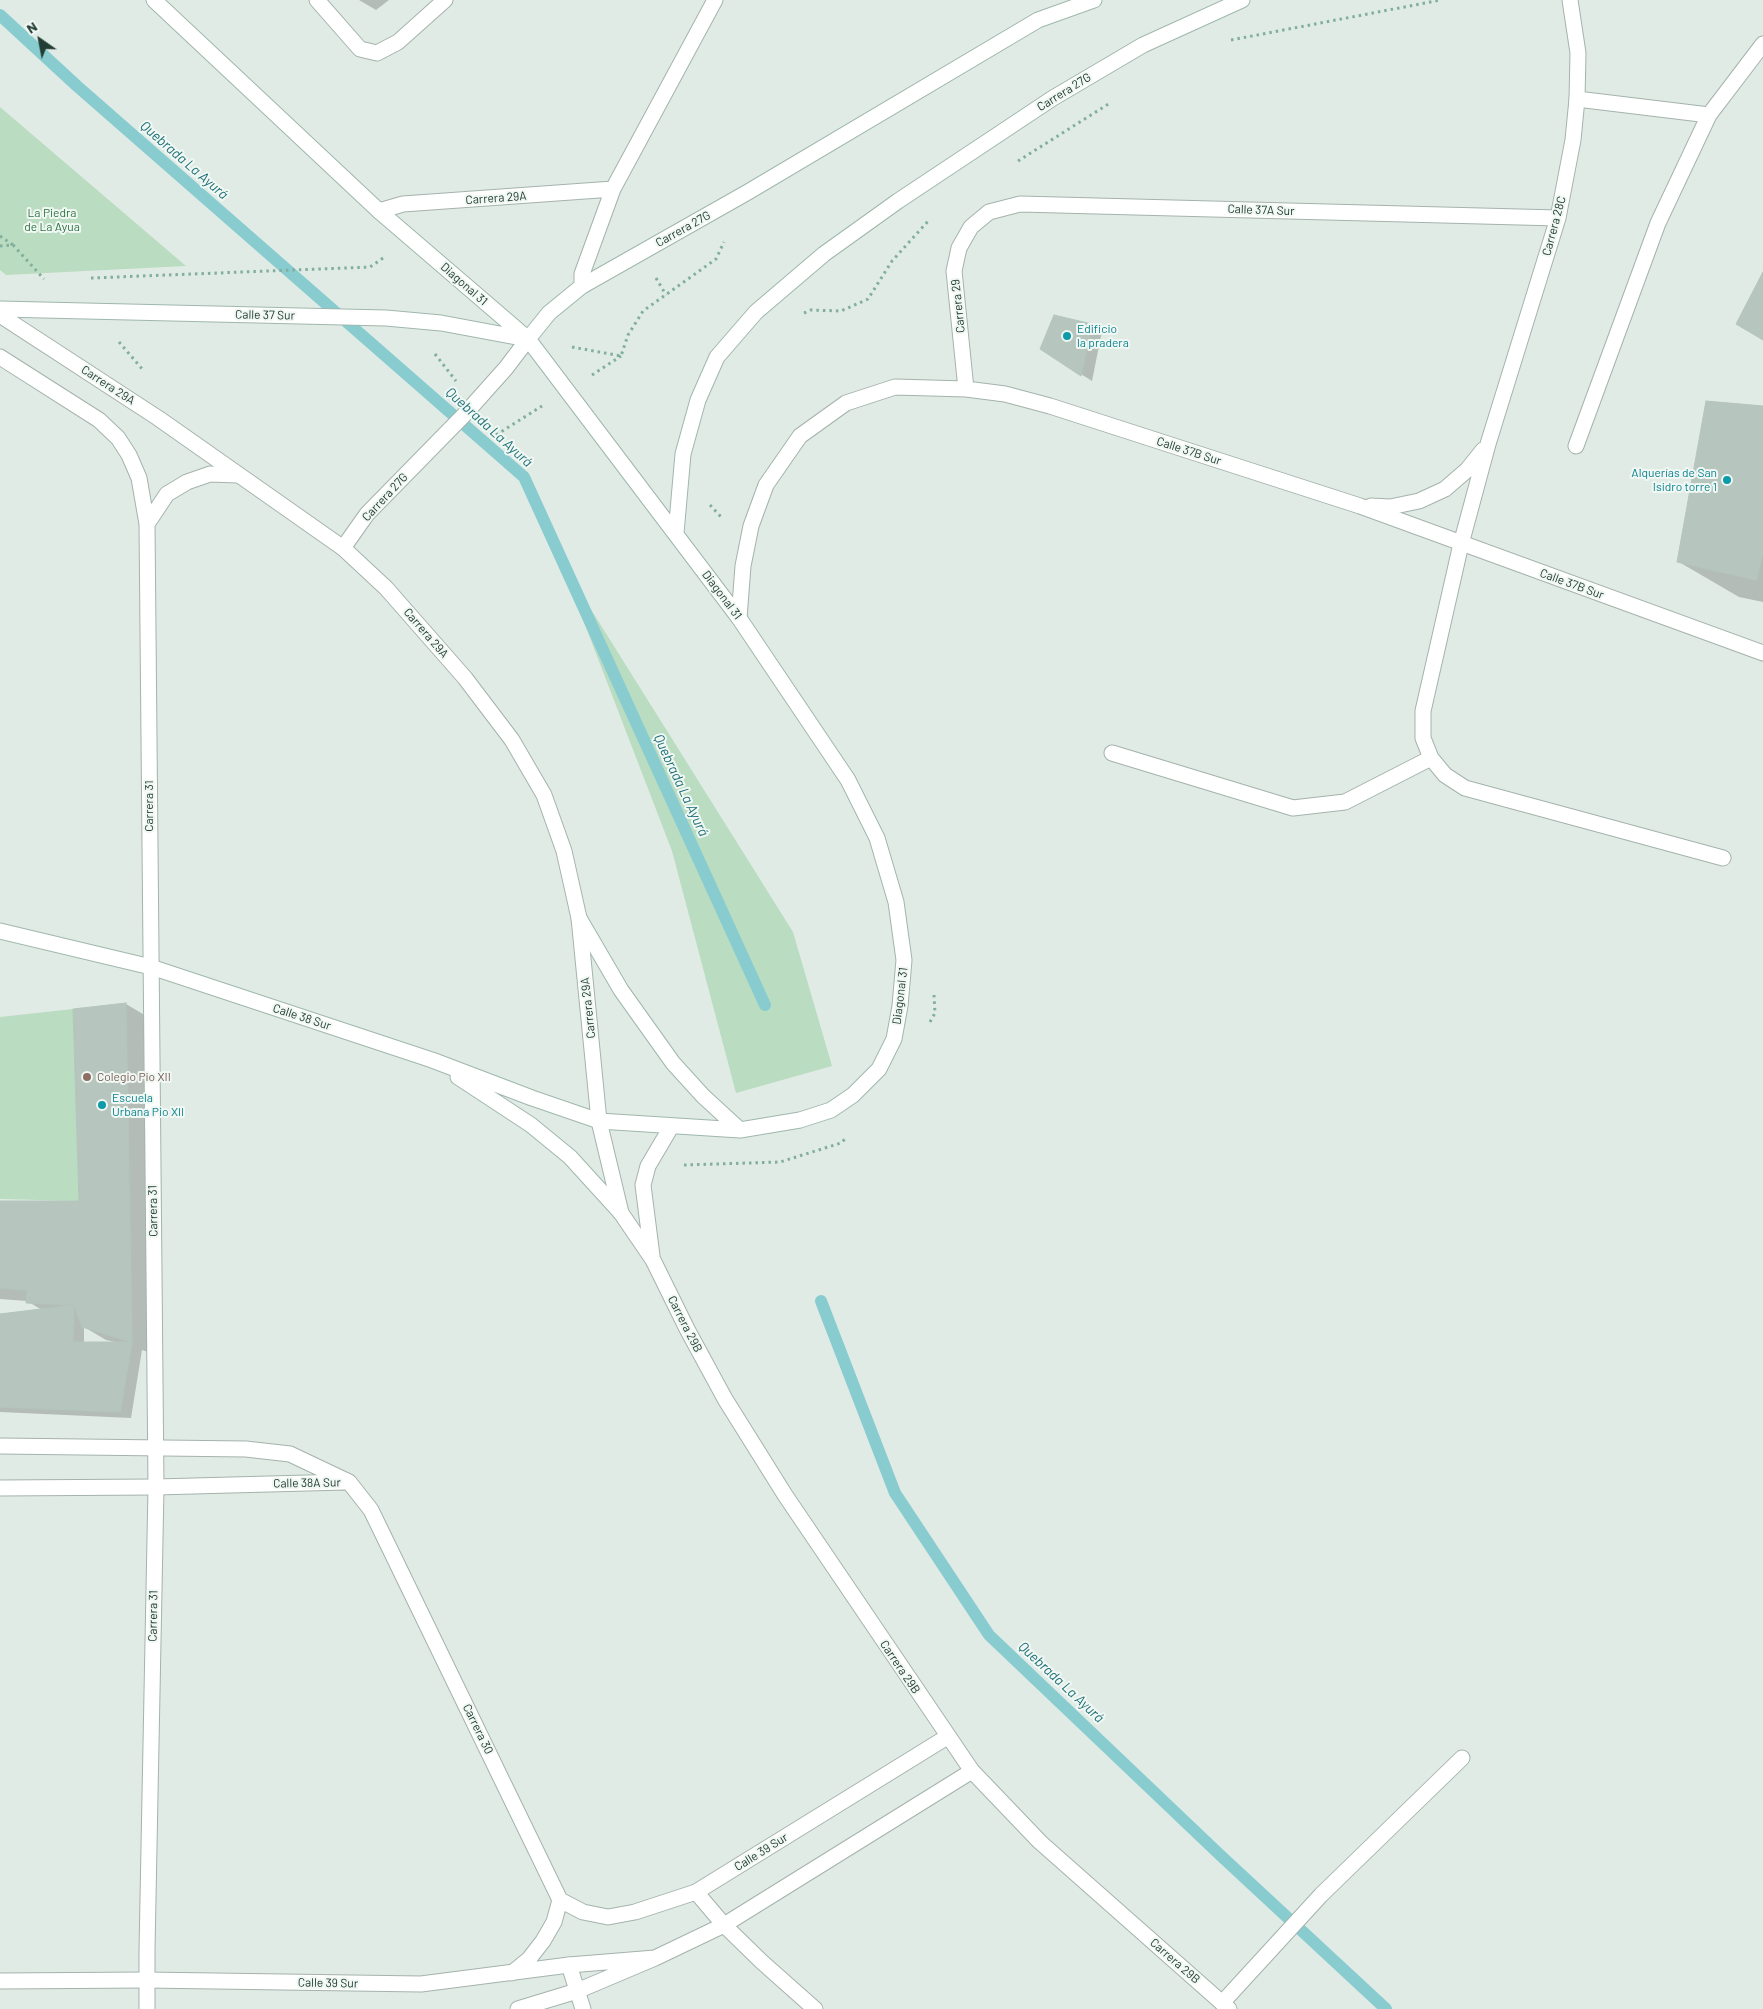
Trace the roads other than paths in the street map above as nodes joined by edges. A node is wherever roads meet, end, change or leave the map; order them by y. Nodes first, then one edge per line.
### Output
1 (154, 0) edge
2 (317, 0) edge
3 (445, 0) edge
4 (715, 0) edge
5 (1094, 0) edge
6 (1242, 0) edge
7 (1570, 0) edge
8 (1763, 44) edge
9 (1577, 99) junction
10 (1709, 115) junction
11 (613, 189) junction
12 (379, 212) junction
13 (1558, 218) junction
14 (971, 227) joint
15 (582, 286) junction
16 (0, 309) edge
17 (0, 315) edge
18 (528, 339) junction
19 (0, 358) edge
20 (966, 389) junction
21 (1488, 444) junction
22 (1576, 446) dead end
23 (238, 475) junction
24 (1360, 506) junction
25 (147, 524) junction
26 (676, 533) junction
27 (1461, 544) junction
28 (343, 548) junction
29 (739, 618) junction
30 (1763, 653) edge
31 (1112, 753) dead end
32 (1431, 758) junction
33 (1723, 858) dead end
34 (578, 918) junction
35 (0, 931) edge
36 (151, 967) junction
37 (432, 1060) junction
38 (599, 1121) junction
39 (671, 1127) junction
40 (740, 1130) junction
41 (621, 1213) junction
42 (652, 1260) junction
43 (0, 1446) edge
44 (155, 1449) junction
45 (349, 1482) junction
46 (156, 1487) junction
47 (0, 1488) edge
48 (947, 1737) junction
49 (1462, 1758) dead end
50 (972, 1771) junction
51 (696, 1892) junction
52 (560, 1900) junction
53 (724, 1924) junction
54 (655, 1958) junction
55 (569, 1965) junction
56 (512, 1973) junction
57 (146, 1980) junction
58 (0, 1981) edge
59 (577, 1991) junction
60 (1226, 2006) edge
61 (147, 2009) edge
62 (518, 2009) edge
63 (583, 2009) edge
64 (815, 2009) edge

1 - 12 street, Diagonal 31
2 - 3 street
4 - 11 street
5 - 15 street, Carrera 27G
6 - 26 street, Carrera 27G
7 - 9 street, Carrera 28C
8 - 10 street
9 - 10 street
9 - 13 street, Carrera 28C
10 - 22 street
11 - 12 street, Carrera 29A
11 - 15 street
12 - 18 street, Diagonal 31
13 - 14 street, Calle 37A Sur
13 - 21 street, Carrera 28C
14 - 20 street, Carrera 29
15 - 18 street, Carrera 27G
16 - 18 street, Calle 37 Sur
17 - 23 street, Carrera 29A
18 - 26 street, Diagonal 31
18 - 28 street, Carrera 27G
19 - 25 street, Carrera 31
20 - 24 street, Calle 37B Sur
20 - 29 street, Calle 37B Sur
21 - 24 street, Carrera 28C
21 - 27 street, Carrera 28C
23 - 25 street
23 - 28 street, Carrera 29A
24 - 27 street, Calle 37B Sur
25 - 36 street, Carrera 31
26 - 29 street, Diagonal 31
27 - 30 street, Calle 37B Sur
27 - 32 street, Carrera 28C
28 - 34 street, Carrera 29A
29 - 40 street, Diagonal 31
31 - 32 street
32 - 33 street
34 - 38 street, Carrera 29A
34 - 40 street
35 - 36 street, Calle 38 Sur
36 - 37 street, Calle 38 Sur
36 - 44 street, Carrera 31
37 - 38 street, Calle 38 Sur
37 - 41 street
38 - 39 street, Diagonal 31
38 - 41 street, Carrera 29B
39 - 40 street, Diagonal 31
39 - 42 street, Carrera 29B
41 - 42 street, Carrera 29B
42 - 48 street, Carrera 29B
43 - 44 street, Calle 38A Sur
44 - 45 street, Calle 38A Sur
44 - 46 street, Carrera 31
45 - 46 street, Calle 38A Sur
45 - 52 street, Carrera 30
46 - 47 street, Calle 38A Sur
46 - 57 street, Carrera 31
48 - 50 street, Carrera 29B
48 - 51 street, Calle 39 Sur
49 - 60 street
50 - 53 street, Calle 39 Sur
50 - 60 street, Carrera 29B
51 - 52 street, Calle 39 Sur
51 - 53 street
52 - 56 street
53 - 54 street, Calle 39 Sur
53 - 64 street
54 - 55 street, Calle 39 Sur
54 - 59 street, Calle 39 Sur
55 - 56 street, Calle 39 Sur
55 - 59 street
56 - 57 street, Calle 39 Sur
57 - 58 street, Calle 39 Sur
57 - 61 street, Carrera 31
59 - 62 street, Calle 39 Sur
59 - 63 street

